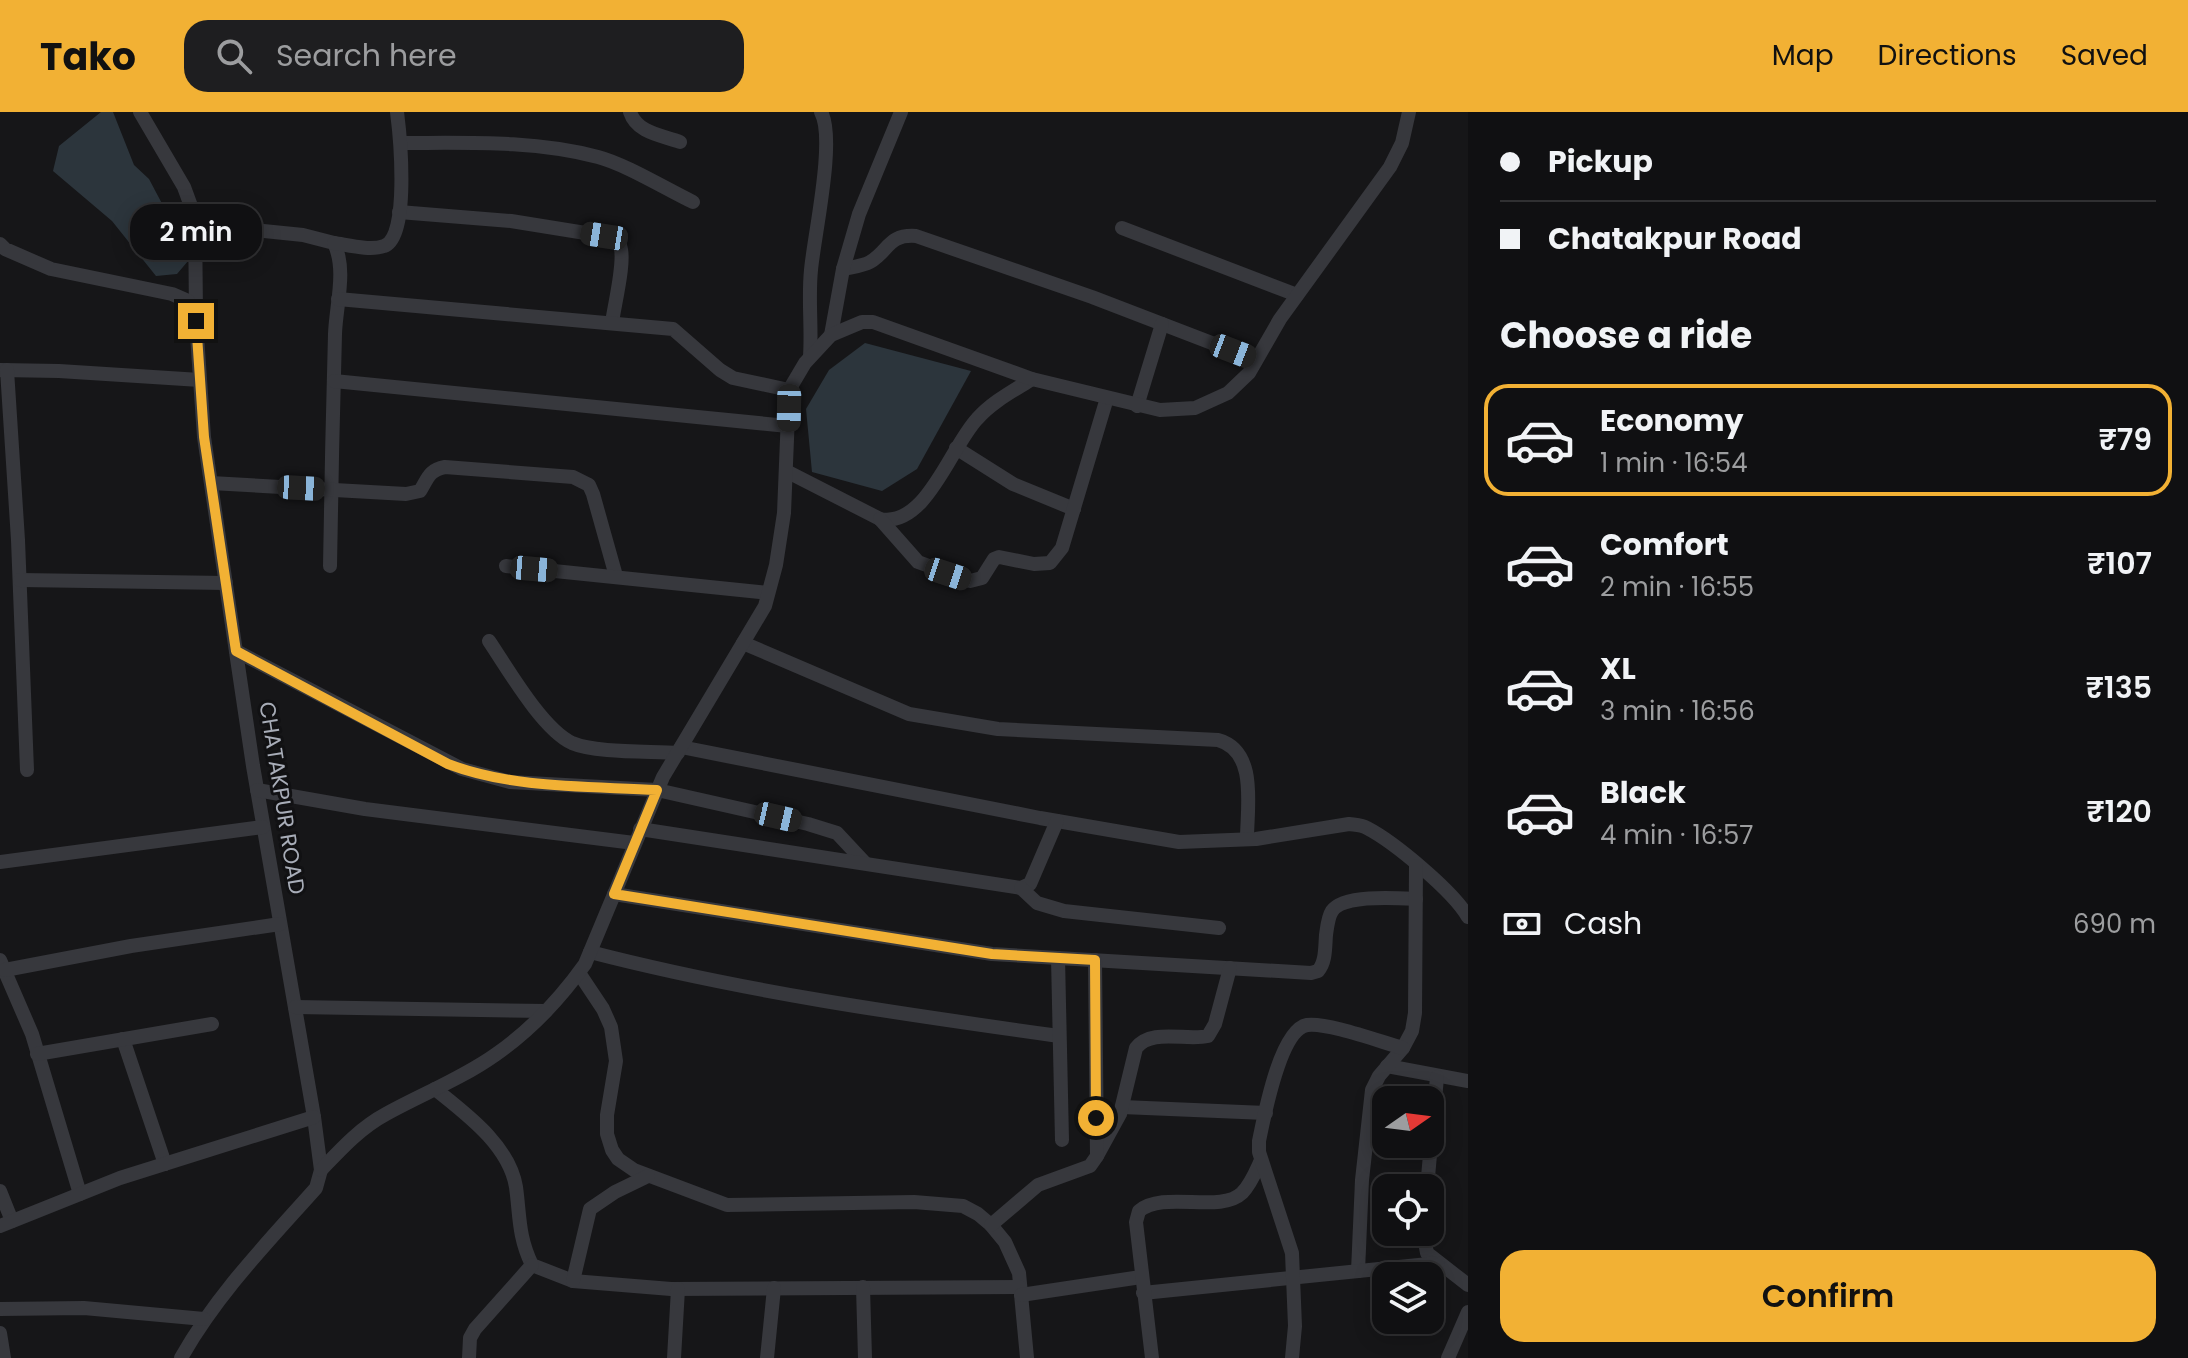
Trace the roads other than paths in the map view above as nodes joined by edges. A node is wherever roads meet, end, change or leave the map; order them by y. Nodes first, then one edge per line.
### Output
1 (140, 112) edge
2 (397, 112) edge
3 (630, 112) edge
4 (821, 112) edge
5 (901, 112) edge
6 (1409, 112) edge
7 (680, 142) dead end
8 (401, 143) junction
9 (693, 202) dead end
10 (399, 212) junction
11 (196, 224) junction
12 (1122, 228) dead end
13 (334, 243) junction
14 (0, 244) edge
15 (843, 269) junction
16 (1297, 295) junction
17 (338, 299) junction
18 (196, 321) junction
19 (612, 323) junction
20 (1162, 324) junction
21 (831, 335) junction
22 (810, 357) junction
23 (1256, 360) junction
24 (4, 370) edge
25 (1032, 379) junction
26 (200, 380) junction
27 (334, 381) junction
28 (789, 390) junction
29 (1107, 398) junction
30 (1137, 406) junction
31 (788, 426) junction
32 (956, 448) junction
33 (788, 472) junction
34 (211, 483) junction
35 (331, 489) junction
36 (1074, 509) junction
37 (880, 519) junction
38 (330, 566) dead end
39 (506, 566) dead end
40 (616, 576) junction
41 (20, 580) junction
42 (226, 583) junction
43 (768, 593) junction
44 (489, 641) dead end
45 (743, 643) junction
46 (236, 651) junction
47 (680, 750) junction
48 (27, 770) dead end
49 (257, 790) junction
50 (657, 790) junction
51 (1057, 821) junction
52 (263, 827) junction
53 (637, 836) junction
54 (1247, 839) junction
55 (0, 862) edge
56 (865, 863) junction
57 (1416, 866) junction
58 (1021, 888) junction
59 (614, 894) junction
60 (1416, 899) junction
61 (1468, 917) edge
62 (280, 924) junction
63 (1219, 928) dead end
64 (590, 952) junction
65 (1058, 958) junction
66 (1095, 960) junction
67 (2, 965) edge
68 (1230, 968) junction
69 (579, 973) junction
70 (295, 1007) junction
71 (546, 1011) junction
72 (212, 1024) dead end
73 (1059, 1036) junction
74 (123, 1039) junction
75 (1403, 1048) junction
76 (37, 1054) junction
77 (1387, 1066) junction
78 (1437, 1077) junction
79 (1468, 1081) edge
80 (435, 1089) junction
81 (1122, 1107) junction
82 (1266, 1113) junction
83 (314, 1117) junction
84 (1062, 1140) dead end
85 (1097, 1156) junction
86 (1261, 1160) junction
87 (165, 1164) junction
88 (321, 1170) junction
89 (1428, 1174) edge
90 (648, 1176) junction
91 (0, 1191) edge
92 (80, 1194) junction
93 (6, 1223) edge
94 (991, 1225) junction
95 (1426, 1246) edge
96 (1437, 1262) edge
97 (532, 1265) junction
98 (1444, 1267) edge
99 (1372, 1270) edge
100 (1358, 1271) junction
101 (1141, 1277) junction
102 (1294, 1277) junction
103 (573, 1281) junction
104 (1468, 1285) edge
105 (863, 1287) junction
106 (774, 1288) junction
107 (678, 1289) junction
108 (1021, 1291) junction
109 (1143, 1293) junction
110 (0, 1309) edge
111 (1468, 1312) edge
112 (204, 1319) junction
113 (0, 1333) edge
114 (4, 1358) edge
115 (181, 1358) edge
116 (469, 1358) edge
117 (674, 1358) edge
118 (767, 1358) edge
119 (865, 1358) edge
120 (1027, 1358) edge
121 (1152, 1358) edge
122 (1292, 1358) edge
123 (1448, 1358) edge

1 - 11 street, CHATAKPUR ROAD
2 - 8 street
3 - 7 street
4 - 22 street
5 - 15 street
6 - 16 street
8 - 9 street
8 - 10 street
10 - 13 street
10 - 19 street
11 - 13 street
11 - 18 street, CHATAKPUR ROAD
12 - 16 street
13 - 17 street
14 - 18 street
15 - 20 street
15 - 21 street
16 - 23 street
17 - 19 street
17 - 27 street
18 - 26 street, CHATAKPUR ROAD
19 - 28 street
20 - 23 street
20 - 30 street
21 - 22 street
21 - 25 street
22 - 28 street
23 - 30 street
24 - 26 street
24 - 41 street
25 - 29 street
25 - 32 street
26 - 34 street, CHATAKPUR ROAD
27 - 31 street
27 - 35 street
28 - 31 street
29 - 30 street
29 - 36 street
31 - 33 street
32 - 36 street
32 - 37 street
33 - 37 street
33 - 43 street
34 - 35 street
34 - 42 street, CHATAKPUR ROAD
35 - 38 street
35 - 40 street
36 - 37 street
39 - 40 street
40 - 43 street
41 - 42 street
41 - 48 street
42 - 46 street, CHATAKPUR ROAD
43 - 45 street
44 - 47 street
45 - 47 street
45 - 54 street
46 - 49 street, CHATAKPUR ROAD
46 - 50 street
47 - 50 street
47 - 51 street
49 - 52 street, CHATAKPUR ROAD
49 - 53 street
50 - 53 street
50 - 56 street
51 - 54 street
51 - 58 street
52 - 55 street
52 - 62 street, CHATAKPUR ROAD
53 - 56 street
53 - 59 street
54 - 57 street
56 - 58 street
57 - 60 street
57 - 61 street
58 - 63 street
59 - 64 street
59 - 65 street
60 - 68 street
60 - 75 street
62 - 67 street
62 - 70 street, CHATAKPUR ROAD
64 - 69 street
64 - 73 street
65 - 66 street
65 - 73 street
66 - 68 street
66 - 85 street
67 - 76 street
68 - 81 street
69 - 71 street
69 - 90 street
70 - 71 street
70 - 83 street, CHATAKPUR ROAD
71 - 80 street
72 - 74 street
73 - 84 street
74 - 76 street
74 - 87 street
75 - 77 street
75 - 82 street
76 - 92 street
77 - 78 street
77 - 100 street
78 - 79 street
78 - 89 street
80 - 88 street
80 - 97 street
81 - 82 street
81 - 85 street
82 - 86 street
83 - 87 street
83 - 88 street, CHATAKPUR ROAD
85 - 94 street
86 - 101 street
86 - 102 street
87 - 92 street
88 - 112 street
90 - 94 street
90 - 103 street
91 - 93 street
92 - 93 street
94 - 108 street
95 - 96 street
97 - 103 street
97 - 116 street
98 - 104 street
99 - 100 street
100 - 102 street
101 - 108 street
101 - 109 street
102 - 109 street
102 - 122 street
103 - 107 street
105 - 106 street
105 - 108 street
105 - 119 street
106 - 107 street
106 - 118 street
107 - 117 street
108 - 120 street
109 - 121 street
110 - 112 street
111 - 123 street
112 - 115 street
113 - 114 street

